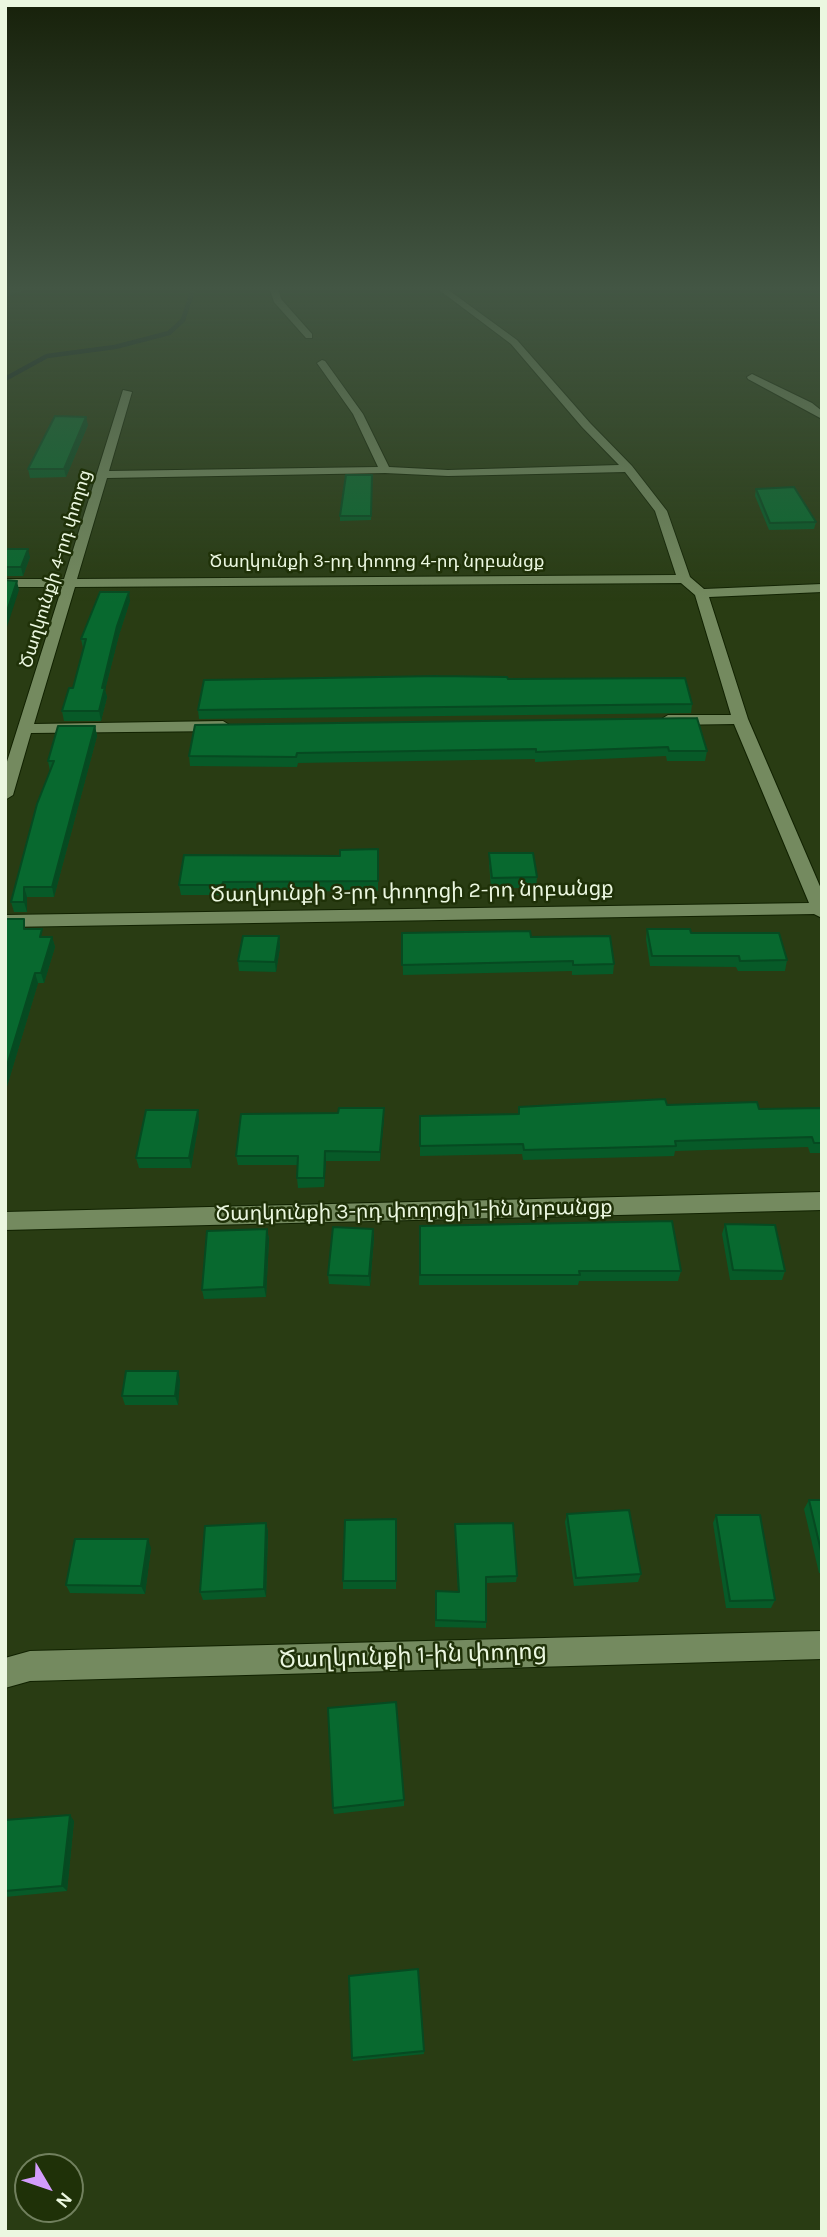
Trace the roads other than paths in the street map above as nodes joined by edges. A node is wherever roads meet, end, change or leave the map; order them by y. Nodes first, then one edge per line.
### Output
1 (127, 393) edge
2 (343, 393) edge
3 (559, 393) edge
4 (785, 393) edge
5 (822, 416) edge
6 (628, 468) junction
7 (385, 470) junction
8 (103, 475) junction
9 (684, 579) junction
10 (71, 582) junction
11 (5, 583) edge
12 (822, 588) edge
13 (701, 593) junction
14 (740, 719) junction
15 (656, 720) edge
16 (236, 726) edge
17 (26, 729) junction
18 (5, 795) edge
19 (821, 910) edge
20 (5, 921) edge
21 (822, 1201) edge
22 (5, 1221) edge
23 (822, 1645) edge
24 (5, 1673) edge

1 - 8 street, Ծաղկունքի 4-րդ փողոց
2 - 7 street
3 - 6 street
4 - 5 street
6 - 7 street
6 - 9 street
7 - 8 street
8 - 10 street, Ծաղկունքի 4-րդ փողոց
9 - 10 street, Ծաղկունքի 3-րդ փողոց 4-րդ նրբանցք
9 - 13 street
10 - 11 street, Ծաղկունքի 3-րդ փողոց 4-րդ նրբանցք
10 - 17 street, Ծաղկունքի 4-րդ փողոց
12 - 13 street
13 - 14 street
14 - 15 street
14 - 19 street
16 - 17 street
17 - 18 street, Ծաղկունքի 4-րդ փողոց
19 - 20 street, Ծաղկունքի 3-րդ փողոցի 2-րդ նրբանցք
21 - 22 street, Ծաղկունքի 3-րդ փողոցի 1-ին նրբանցք
23 - 24 street, Ծաղկունքի 1-ին փողոց

